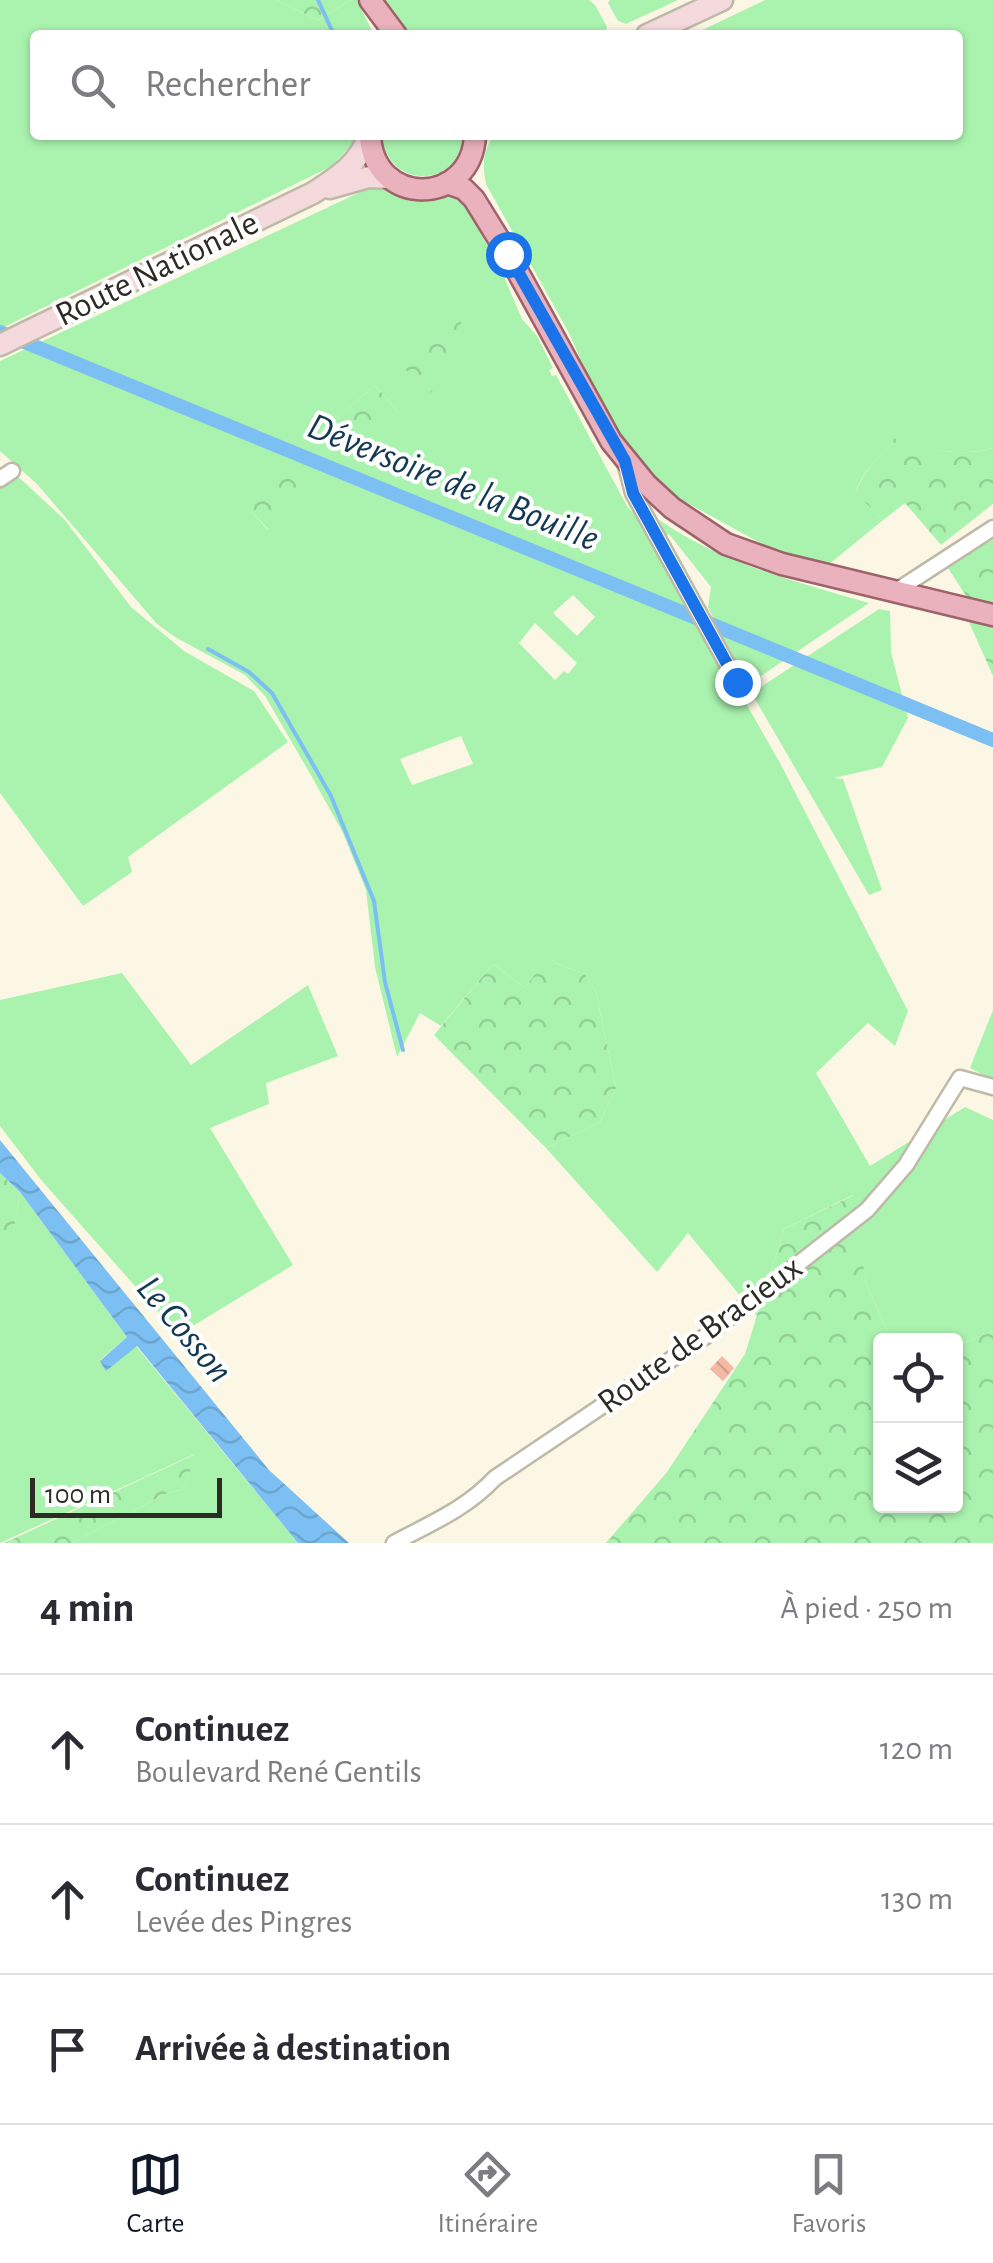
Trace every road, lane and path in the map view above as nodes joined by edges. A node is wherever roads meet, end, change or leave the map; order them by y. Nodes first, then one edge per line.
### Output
1 (368, 0) edge
2 (722, 0) edge
3 (380, 30) edge
4 (392, 30) edge
5 (659, 30) edge
6 (368, 140) edge
7 (371, 140) edge
8 (475, 143) edge
9 (390, 178) junction
10 (447, 184) junction
11 (314, 193) junction
12 (508, 254) junction
13 (0, 345) edge
14 (625, 461) junction
15 (993, 528) edge
16 (893, 593) junction
17 (993, 615) edge
18 (743, 693) dead end
19 (993, 1087) edge
20 (394, 1543) edge

1 - 3 main road
1 - 4 main road
2 - 5 main road
6 - 11 main road, Route Nationale
7 - 9 main road
8 - 10 main road
8 - 12 main road
9 - 10 main road
9 - 11 main road, Route Nationale
10 - 12 main road
11 - 13 main road, Route Nationale
12 - 14 main road
14 - 16 main road
14 - 18 street
15 - 16 street
16 - 17 main road
19 - 20 street, Route de Bracieux

